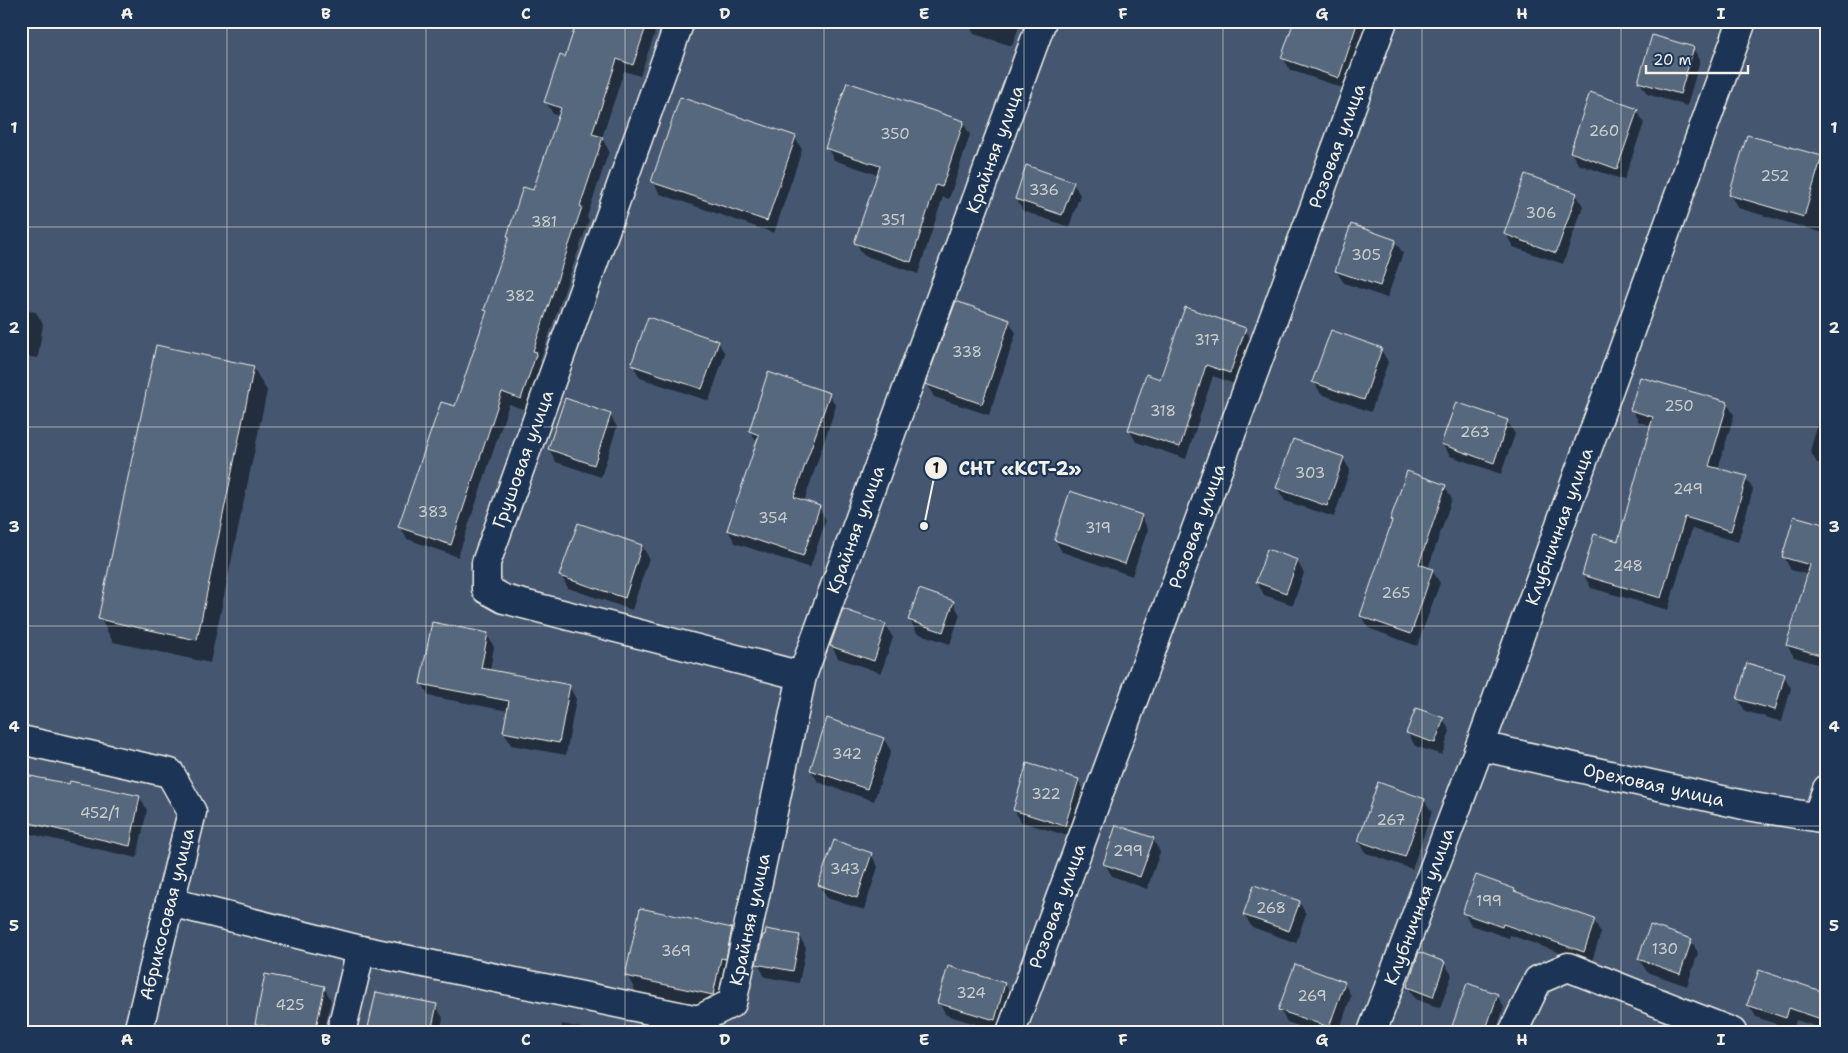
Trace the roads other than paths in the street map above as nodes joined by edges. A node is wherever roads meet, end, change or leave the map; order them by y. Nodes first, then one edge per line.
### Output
1 (680, 21) edge
2 (1042, 21) edge
3 (1383, 21) edge
4 (1742, 21) edge
5 (802, 676) junction
6 (21, 740) edge
7 (1480, 746) junction
8 (1827, 789) edge
9 (1822, 818) edge
10 (170, 902) junction
11 (362, 950) junction
12 (696, 1026) edge
13 (138, 1032) edge
14 (341, 1032) edge
15 (1011, 1032) edge
16 (1372, 1032) edge
17 (1514, 1032) edge
18 (1732, 1032) edge

1 - 5 street, Грушовая улица
2 - 5 street, Крайняя улица
3 - 15 street, Розовая улица
4 - 7 street, Клубничная улица
5 - 12 street, Крайняя улица
6 - 10 street, Абрикосовая улица
7 - 9 street, Ореховая улица
7 - 16 street, Клубничная улица
8 - 9 street
10 - 11 street
10 - 13 street, Абрикосовая улица
11 - 12 street
11 - 14 street
17 - 18 street

